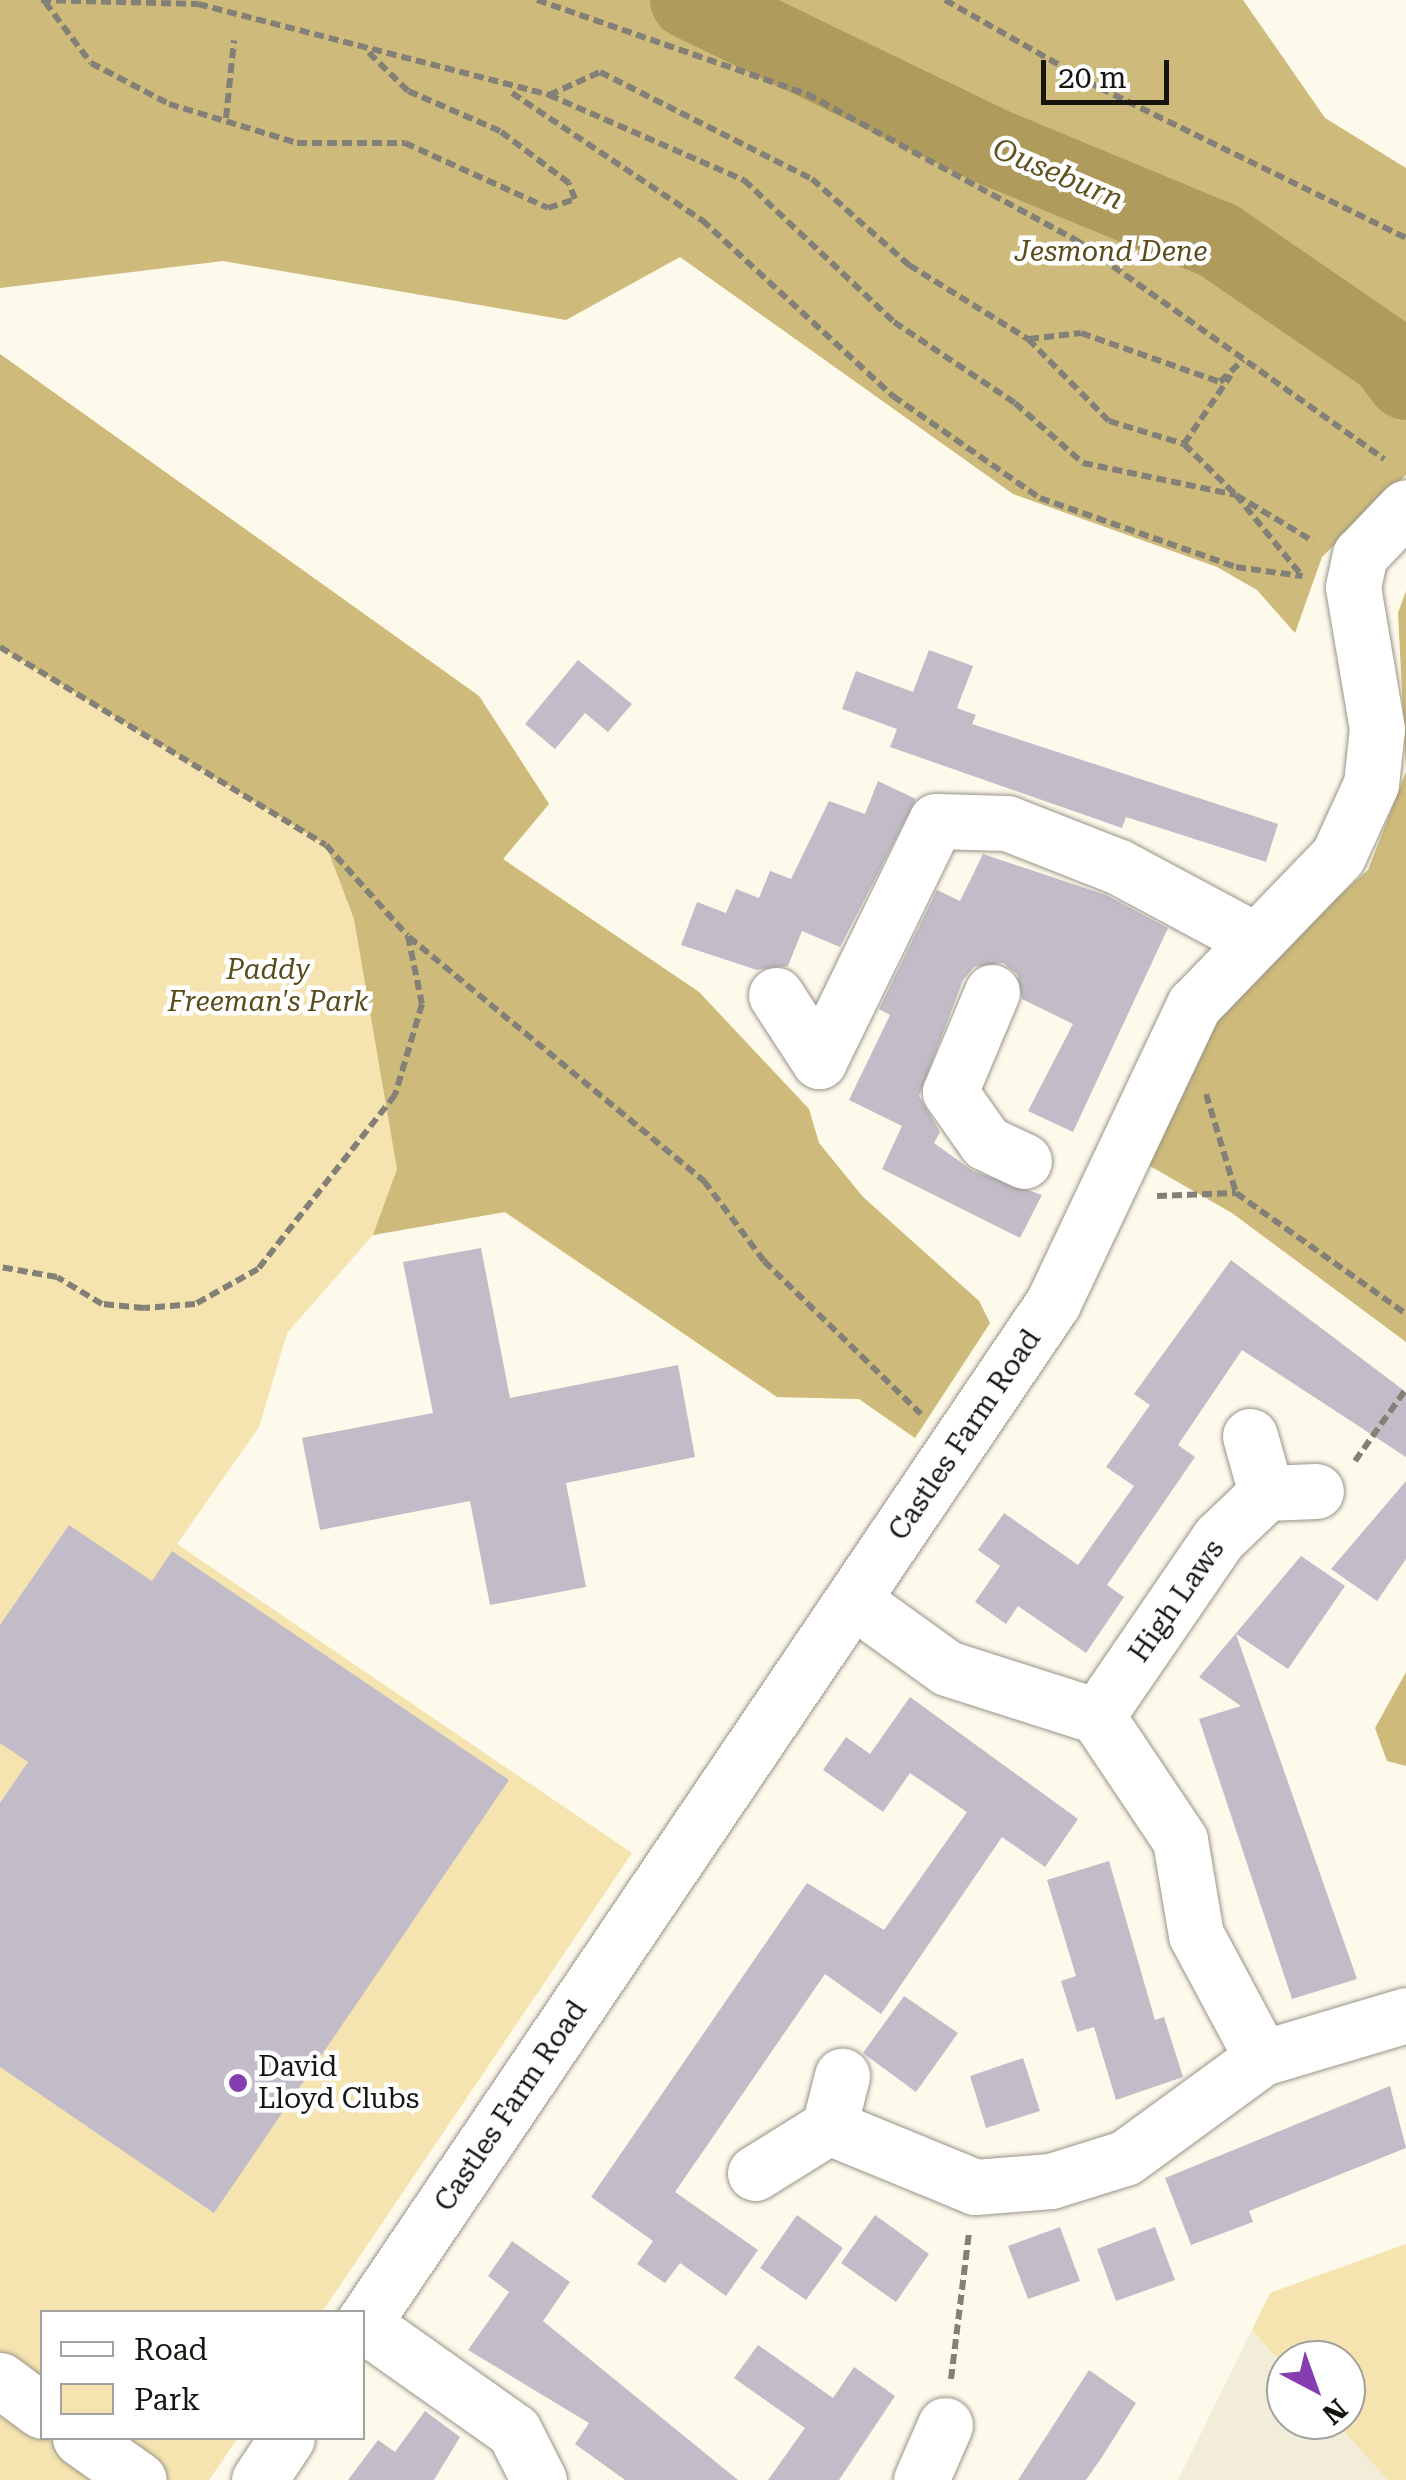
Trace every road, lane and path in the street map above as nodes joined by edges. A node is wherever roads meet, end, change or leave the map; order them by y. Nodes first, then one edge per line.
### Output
1 (42, 0) edge
2 (537, 0) edge
3 (946, 0) edge
4 (234, 40) dead end
5 (365, 50) junction
6 (512, 92) junction
7 (549, 95) junction
8 (226, 118) junction
9 (1406, 238) edge
10 (1028, 339) junction
11 (1243, 360) junction
12 (1232, 373) junction
13 (1184, 444) junction
14 (1236, 495) junction
15 (1390, 499) edge
16 (1319, 544) dead end
17 (0, 647) edge
18 (408, 936) junction
19 (1255, 940) junction
20 (992, 992) dead end
21 (776, 994) dead end
22 (1184, 1023) junction
23 (1236, 1193) junction
24 (1101, 1199) junction
25 (0, 1268) edge
26 (1406, 1314) edge
27 (1406, 1388) edge
28 (1250, 1436) dead end
29 (956, 1448) junction
30 (1291, 1492) junction
31 (854, 1601) junction
32 (1097, 1716) junction
33 (1406, 2015) edge
34 (1262, 2058) junction
35 (754, 2173) dead end
36 (975, 2186) junction
37 (365, 2321) edge
38 (365, 2325) edge
39 (0, 2380) edge
40 (40, 2410) edge
41 (945, 2424) joint
42 (83, 2440) edge
43 (286, 2440) edge
44 (139, 2480) edge
45 (259, 2480) edge
46 (540, 2480) edge
47 (922, 2480) edge

1 - 5 path
1 - 8 path
2 - 11 path
3 - 9 path
4 - 8 path
5 - 6 path
5 - 8 path
6 - 7 path
6 - 14 path
7 - 10 path
7 - 14 path
10 - 12 path
10 - 13 path
11 - 12 path
11 - 15 path
12 - 13 path
13 - 14 path
14 - 16 path
15 - 19 street, Castles Farm Road
17 - 18 path
18 - 25 path
18 - 29 path
19 - 21 street
19 - 22 street, Castles Farm Road
20 - 24 street
22 - 23 path
22 - 24 street, Castles Farm Road
23 - 24 path
23 - 26 path
24 - 29 street, Castles Farm Road
27 - 30 path
28 - 30 street
29 - 31 street, Castles Farm Road
30 - 32 street, High Laws
31 - 32 street
31 - 37 street, Castles Farm Road
32 - 34 street
33 - 34 street
34 - 36 street
35 - 36 street
36 - 41 path
38 - 46 street
39 - 40 street
41 - 47 street
42 - 44 street
43 - 45 street

